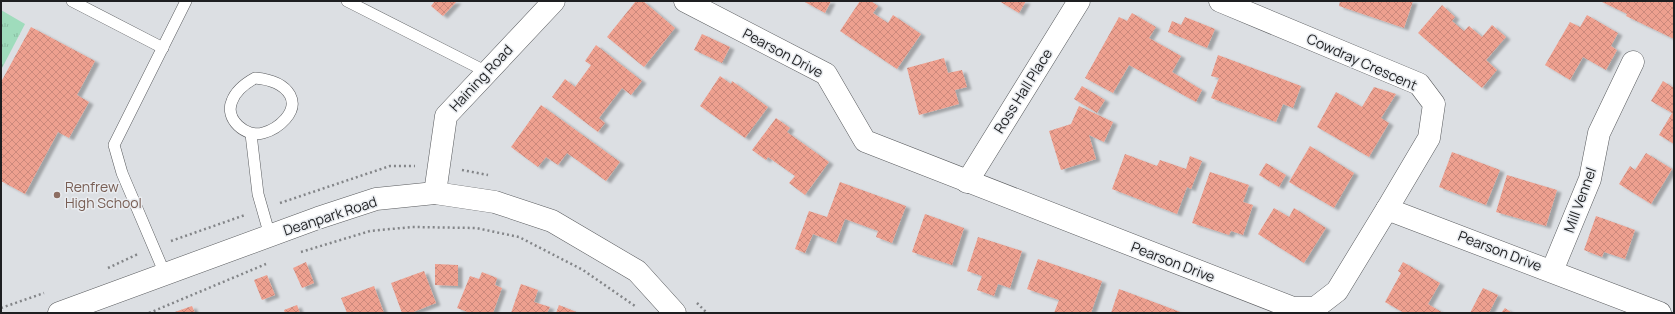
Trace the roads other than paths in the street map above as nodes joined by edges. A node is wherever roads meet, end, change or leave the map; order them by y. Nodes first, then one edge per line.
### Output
1 (72, 1) edge
2 (186, 1) edge
3 (348, 1) edge
4 (554, 1) edge
5 (685, 1) edge
6 (1079, 1) edge
7 (1220, 1) edge
8 (163, 48) junction
9 (1633, 62) dead end
10 (487, 72) junction
11 (251, 134) junction
12 (966, 182) junction
13 (435, 193) junction
14 (1387, 209) junction
15 (270, 236) junction
16 (1552, 271) junction
17 (165, 274) junction
18 (59, 313) edge
19 (675, 313) edge
20 (1660, 313) edge

1 - 8 lane
2 - 8 lane
3 - 10 lane
4 - 10 street, Haining Road
5 - 12 street, Pearson Drive
6 - 12 street, Ross Hall Place
7 - 14 street, Cowdray Crescent
8 - 17 lane
9 - 16 street, Mill Vennel
10 - 13 street, Haining Road
11 - 11 lane
11 - 15 lane
12 - 14 street, Pearson Drive
13 - 15 street, Deanpark Road
13 - 19 street, Deanpark Road
14 - 16 street, Pearson Drive
15 - 17 street, Deanpark Road
16 - 20 street, Pearson Drive
17 - 18 street, Deanpark Road

